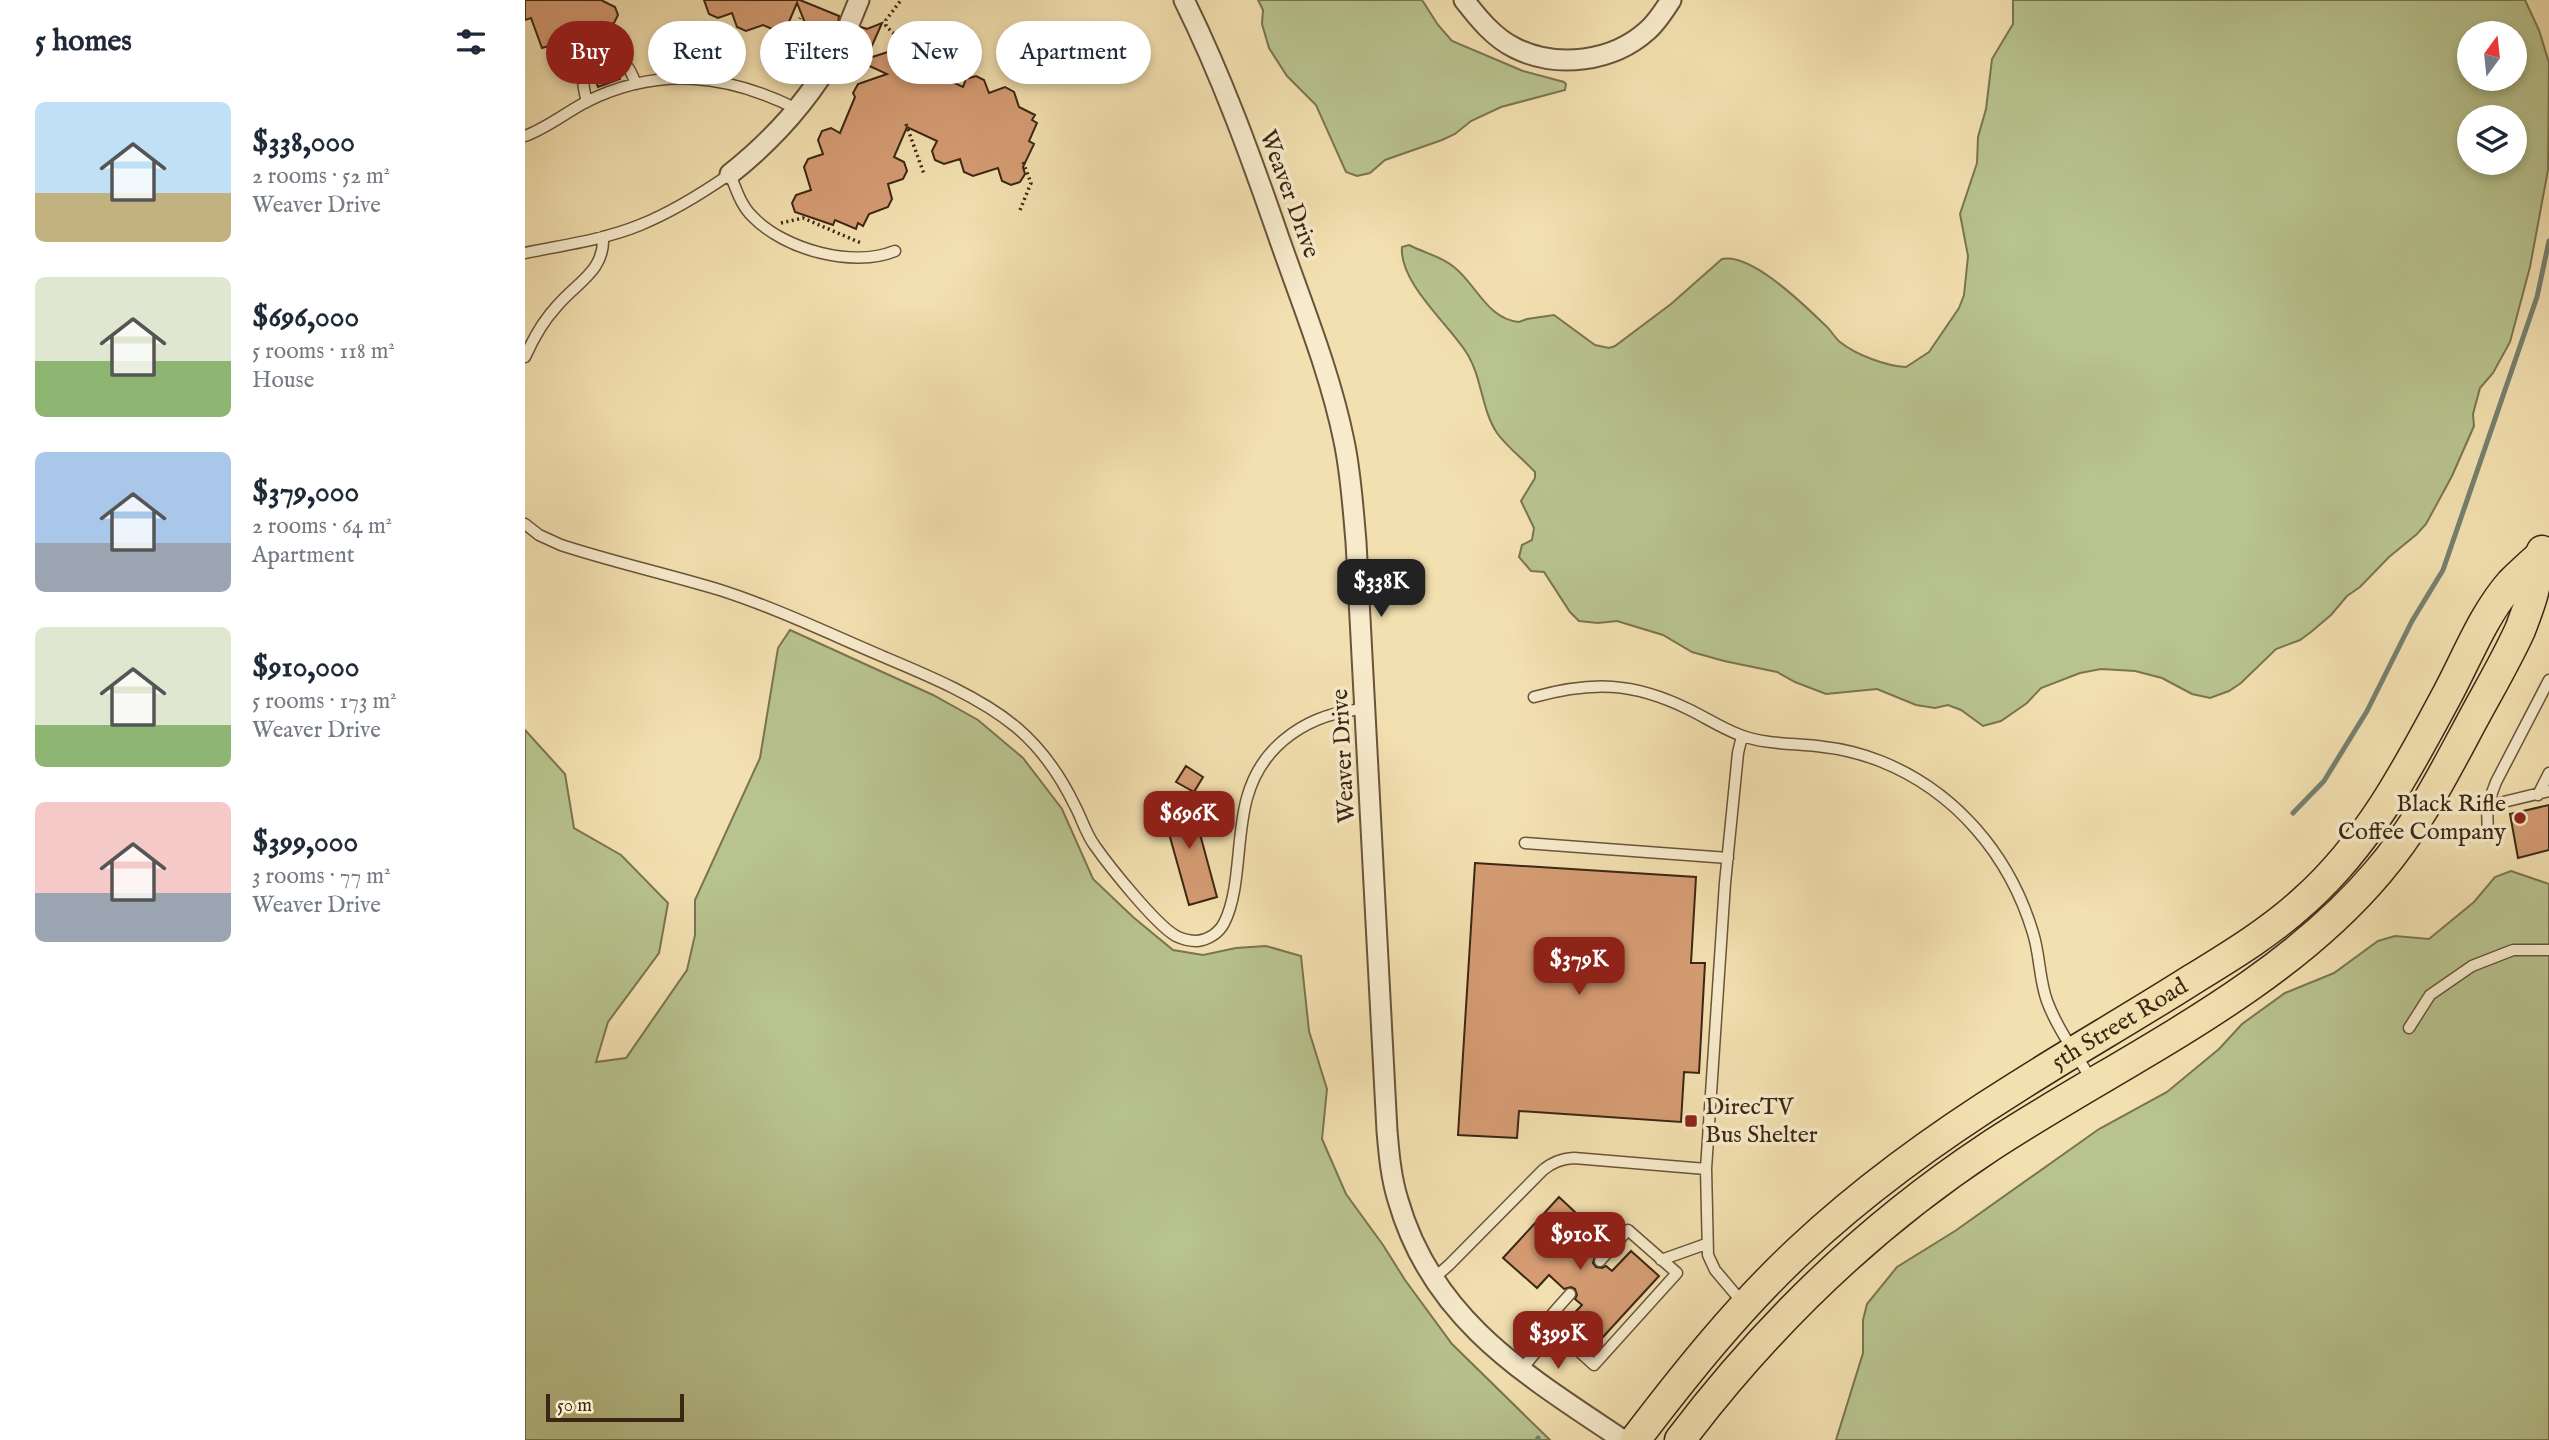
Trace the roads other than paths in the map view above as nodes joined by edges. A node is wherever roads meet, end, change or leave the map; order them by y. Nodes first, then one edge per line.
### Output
1 (859, 0) edge
2 (1184, 0) edge
3 (1464, 0) edge
4 (1671, 0) edge
5 (850, 21) tunnel mouth
6 (634, 80) edge
7 (583, 84) edge
8 (636, 84) junction
9 (816, 84) edge
10 (587, 102) junction
11 (797, 109) junction
12 (525, 136) edge
13 (730, 174) junction
14 (603, 237) junction
15 (895, 251) dead end
16 (525, 253) edge
17 (525, 357) edge
18 (525, 524) edge
19 (2546, 552) edge
20 (2549, 680) edge
21 (1534, 697) dead end
22 (1366, 709) junction
23 (1742, 736) junction
24 (2549, 773) edge
25 (2549, 791) edge
26 (2538, 795) junction
27 (2487, 806) junction
28 (2488, 836) dead end
29 (1525, 843) dead end
30 (1728, 858) junction
31 (2549, 950) edge
32 (2409, 1028) dead end
33 (2075, 1052) junction
34 (2094, 1082) junction
35 (1706, 1169) junction
36 (1706, 1244) junction
37 (1661, 1260) junction
38 (1600, 1261) dead end
39 (1433, 1279) junction
40 (1570, 1294) dead end
41 (1745, 1305) junction
42 (1555, 1329) junction
43 (1521, 1370) junction
44 (1623, 1440) edge
45 (1635, 1440) edge
46 (1680, 1440) edge

1 - 5 street
2 - 22 street, Weaver Drive
3 - 4 street
6 - 8 lane
7 - 10 lane
8 - 10 lane
8 - 11 lane
9 - 11 street
10 - 12 lane
11 - 13 street
13 - 14 lane
13 - 15 lane
14 - 16 lane
14 - 17 lane
18 - 22 lane
19 - 33 main road, 5th Street Road
19 - 34 main road, 5th Street Road
20 - 27 lane
21 - 23 lane
22 - 39 street, Weaver Drive
23 - 30 lane
23 - 33 lane
24 - 26 lane
25 - 26 lane
26 - 27 lane
27 - 28 lane
29 - 30 lane
30 - 35 lane
31 - 32 lane
33 - 34 lane
33 - 41 main road, 5th Street Road
34 - 46 main road, 5th Street Road
35 - 36 lane
35 - 39 lane
36 - 37 lane
36 - 41 lane
37 - 38 lane
37 - 42 lane
39 - 43 street, Weaver Drive
40 - 42 lane
41 - 45 main road, 5th Street Road
42 - 43 lane
43 - 44 street, Weaver Drive

